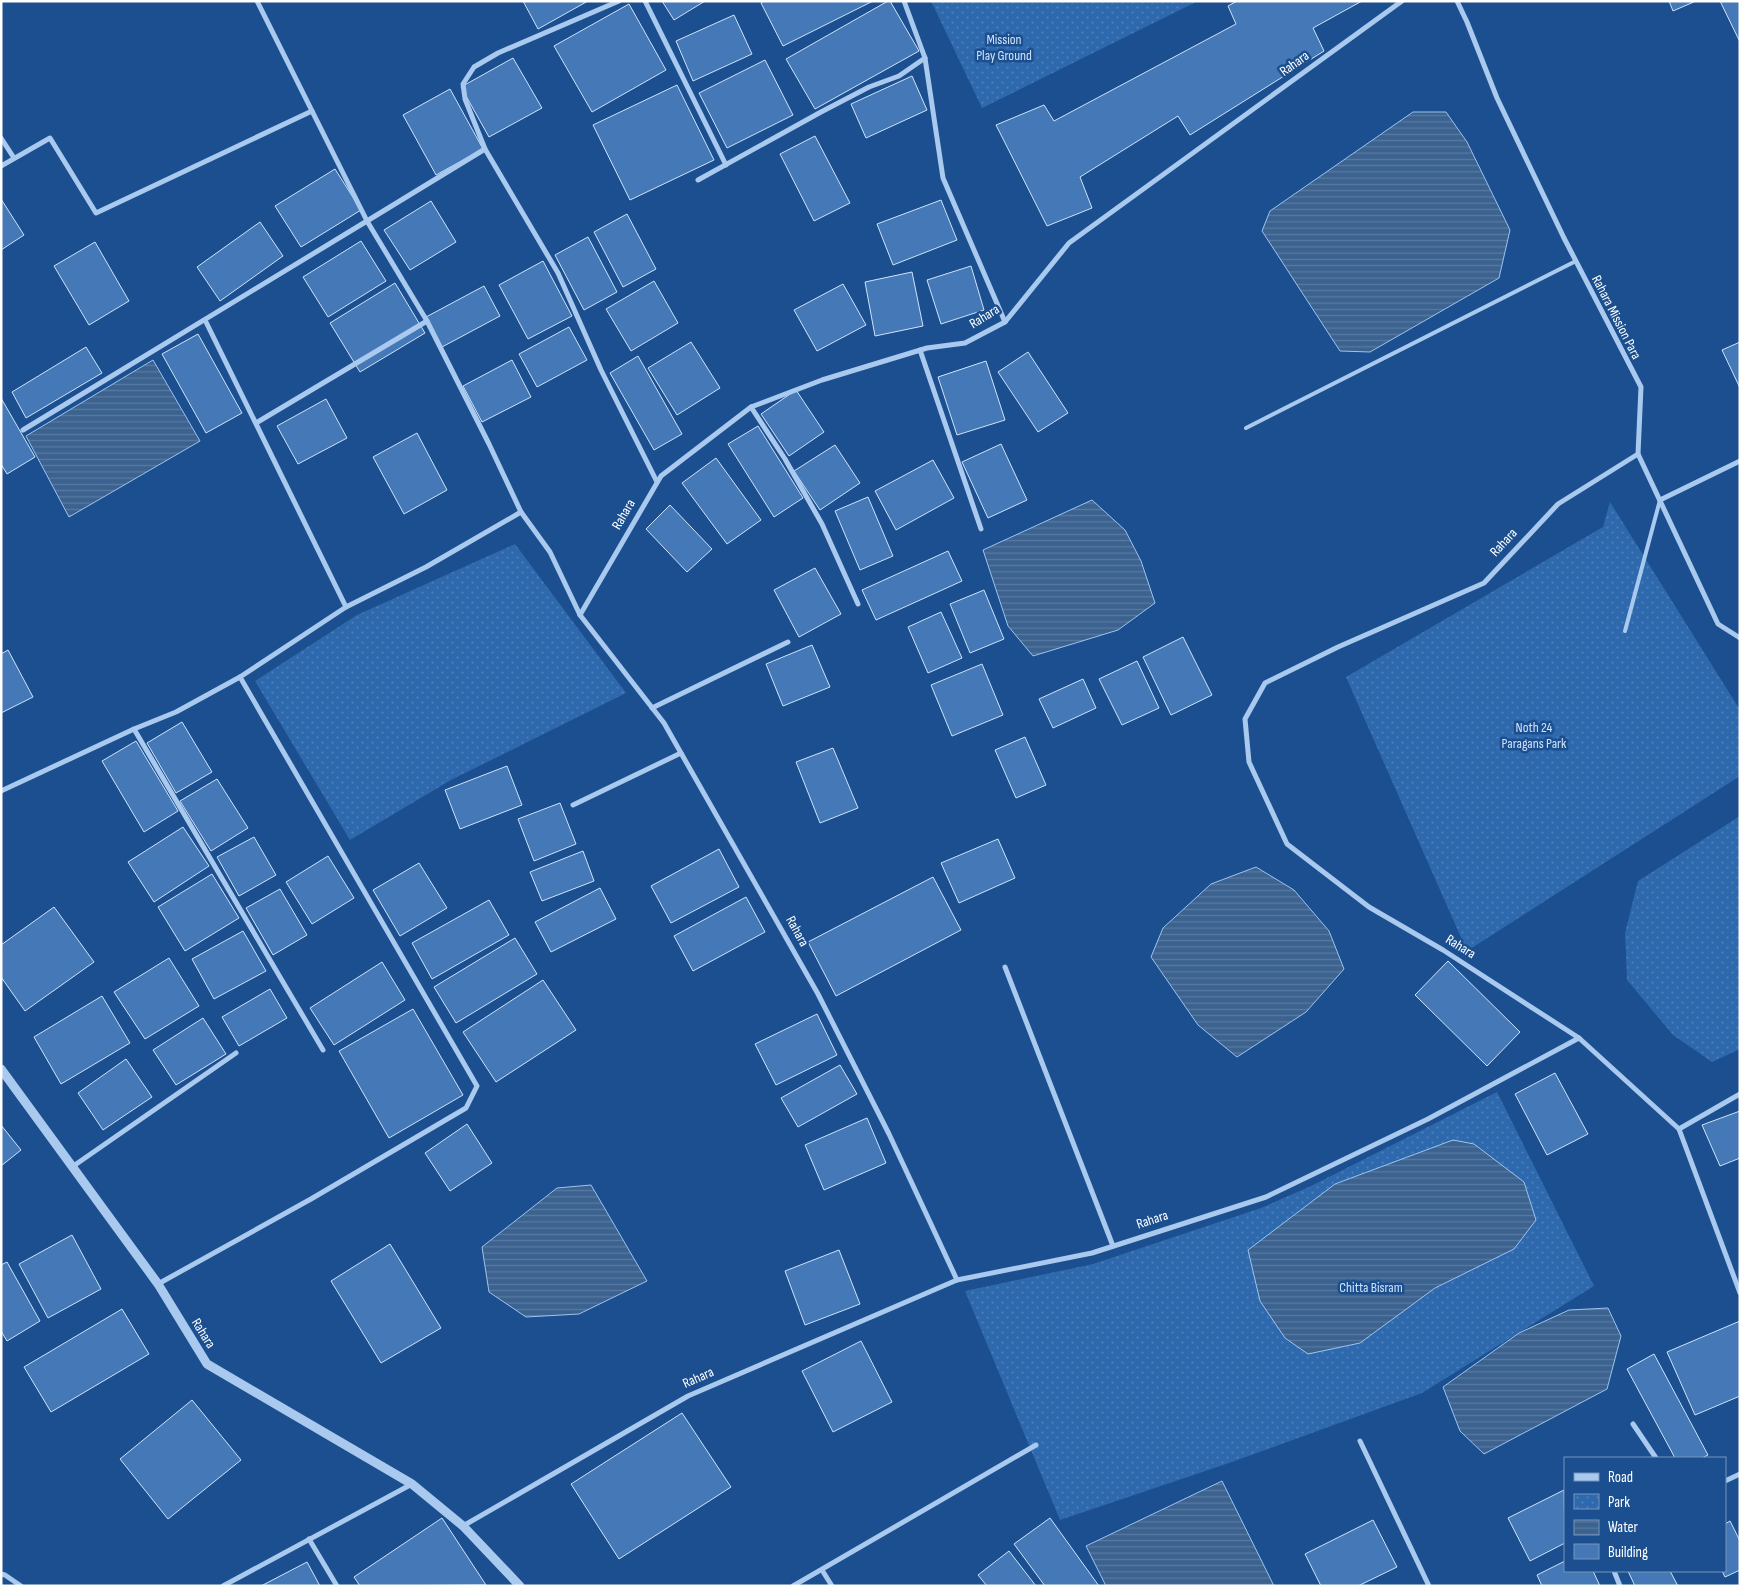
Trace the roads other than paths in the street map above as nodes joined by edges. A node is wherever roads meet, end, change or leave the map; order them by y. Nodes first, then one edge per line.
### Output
1 (257, 1) edge
2 (619, 1) edge
3 (646, 1) edge
4 (904, 1) edge
5 (1402, 1) edge
6 (1457, 1) edge
7 (925, 58) junction
8 (312, 110) junction
9 (1, 138) edge
10 (486, 150) junction
11 (14, 158) junction
12 (726, 165) junction
13 (1, 166) edge
14 (698, 180) dead end
15 (368, 221) junction
16 (1576, 261) junction
17 (204, 320) junction
18 (427, 322) junction
19 (1005, 322) junction
20 (920, 350) junction
21 (751, 407) junction
22 (256, 423) junction
23 (1246, 428) dead end
24 (23, 430) dead end
25 (1638, 454) junction
26 (1740, 461) edge
27 (657, 482) junction
28 (1660, 500) junction
29 (521, 512) junction
30 (981, 529) dead end
31 (858, 604) dead end
32 (346, 607) junction
33 (580, 615) junction
34 (1625, 631) dead end
35 (1740, 638) edge
36 (788, 642) dead end
37 (240, 677) junction
38 (652, 708) junction
39 (134, 729) junction
40 (681, 753) junction
41 (1, 791) edge
42 (573, 805) dead end
43 (1005, 966) dead end
44 (1578, 1038) junction
45 (323, 1050) dead end
46 (236, 1053) dead end
47 (1, 1069) edge
48 (1740, 1094) edge
49 (1679, 1129) junction
50 (72, 1167) junction
51 (1114, 1246) junction
52 (957, 1280) junction
53 (158, 1284) junction
54 (1740, 1293) edge
55 (1633, 1424) dead end
56 (1360, 1441) dead end
57 (1036, 1445) dead end
58 (1655, 1457) edge
59 (1740, 1474) edge
60 (1726, 1481) edge
61 (412, 1484) junction
62 (463, 1526) junction
63 (310, 1539) junction
64 (822, 1570) junction
65 (1614, 1572) edge
66 (1, 1574) edge
67 (21, 1586) edge
68 (223, 1586) edge
69 (337, 1586) edge
70 (520, 1586) edge
71 (793, 1586) edge
72 (832, 1586) edge
73 (1429, 1586) edge
74 (1620, 1586) edge

1 - 8 street, Rahara
2 - 10 street
3 - 12 street
4 - 7 street
5 - 19 street, Rahara
6 - 16 street, Rahara Mission Para
7 - 12 street
7 - 19 street
8 - 11 street
8 - 15 street, Rahara
9 - 11 street
10 - 15 street
10 - 27 street
11 - 13 street
12 - 14 street
15 - 17 street
15 - 18 street, Rahara
16 - 23 lane
16 - 25 street, Rahara Mission Para
17 - 22 street
17 - 24 street
18 - 22 street
18 - 29 street, Rahara
19 - 20 street, Rahara
20 - 21 street, Rahara
20 - 30 street
21 - 27 street, Rahara
21 - 31 street
22 - 32 street
25 - 28 street, Rahara Mission Para
25 - 44 street, Rahara
26 - 28 street
27 - 33 street, Rahara
28 - 34 lane
28 - 35 street, Rahara Mission Para
29 - 32 street
29 - 33 street, Rahara
32 - 37 street
33 - 38 street, Rahara
36 - 38 street
37 - 39 street
37 - 53 street
38 - 40 street, Rahara
39 - 41 street
39 - 45 street
40 - 42 street
40 - 52 street, Rahara
43 - 51 street
44 - 49 street
44 - 51 street, Rahara
46 - 50 street
47 - 50 street, Rahara
48 - 49 street
49 - 54 street
50 - 53 street, Rahara
51 - 52 street, Rahara
52 - 62 street, Rahara
53 - 61 street, Rahara
55 - 58 street
56 - 73 street
57 - 64 street
59 - 60 street
61 - 62 street, Rahara
61 - 63 street
62 - 70 street, Rahara
63 - 68 street
63 - 69 street
64 - 71 street
64 - 72 street
65 - 74 street
66 - 67 street

